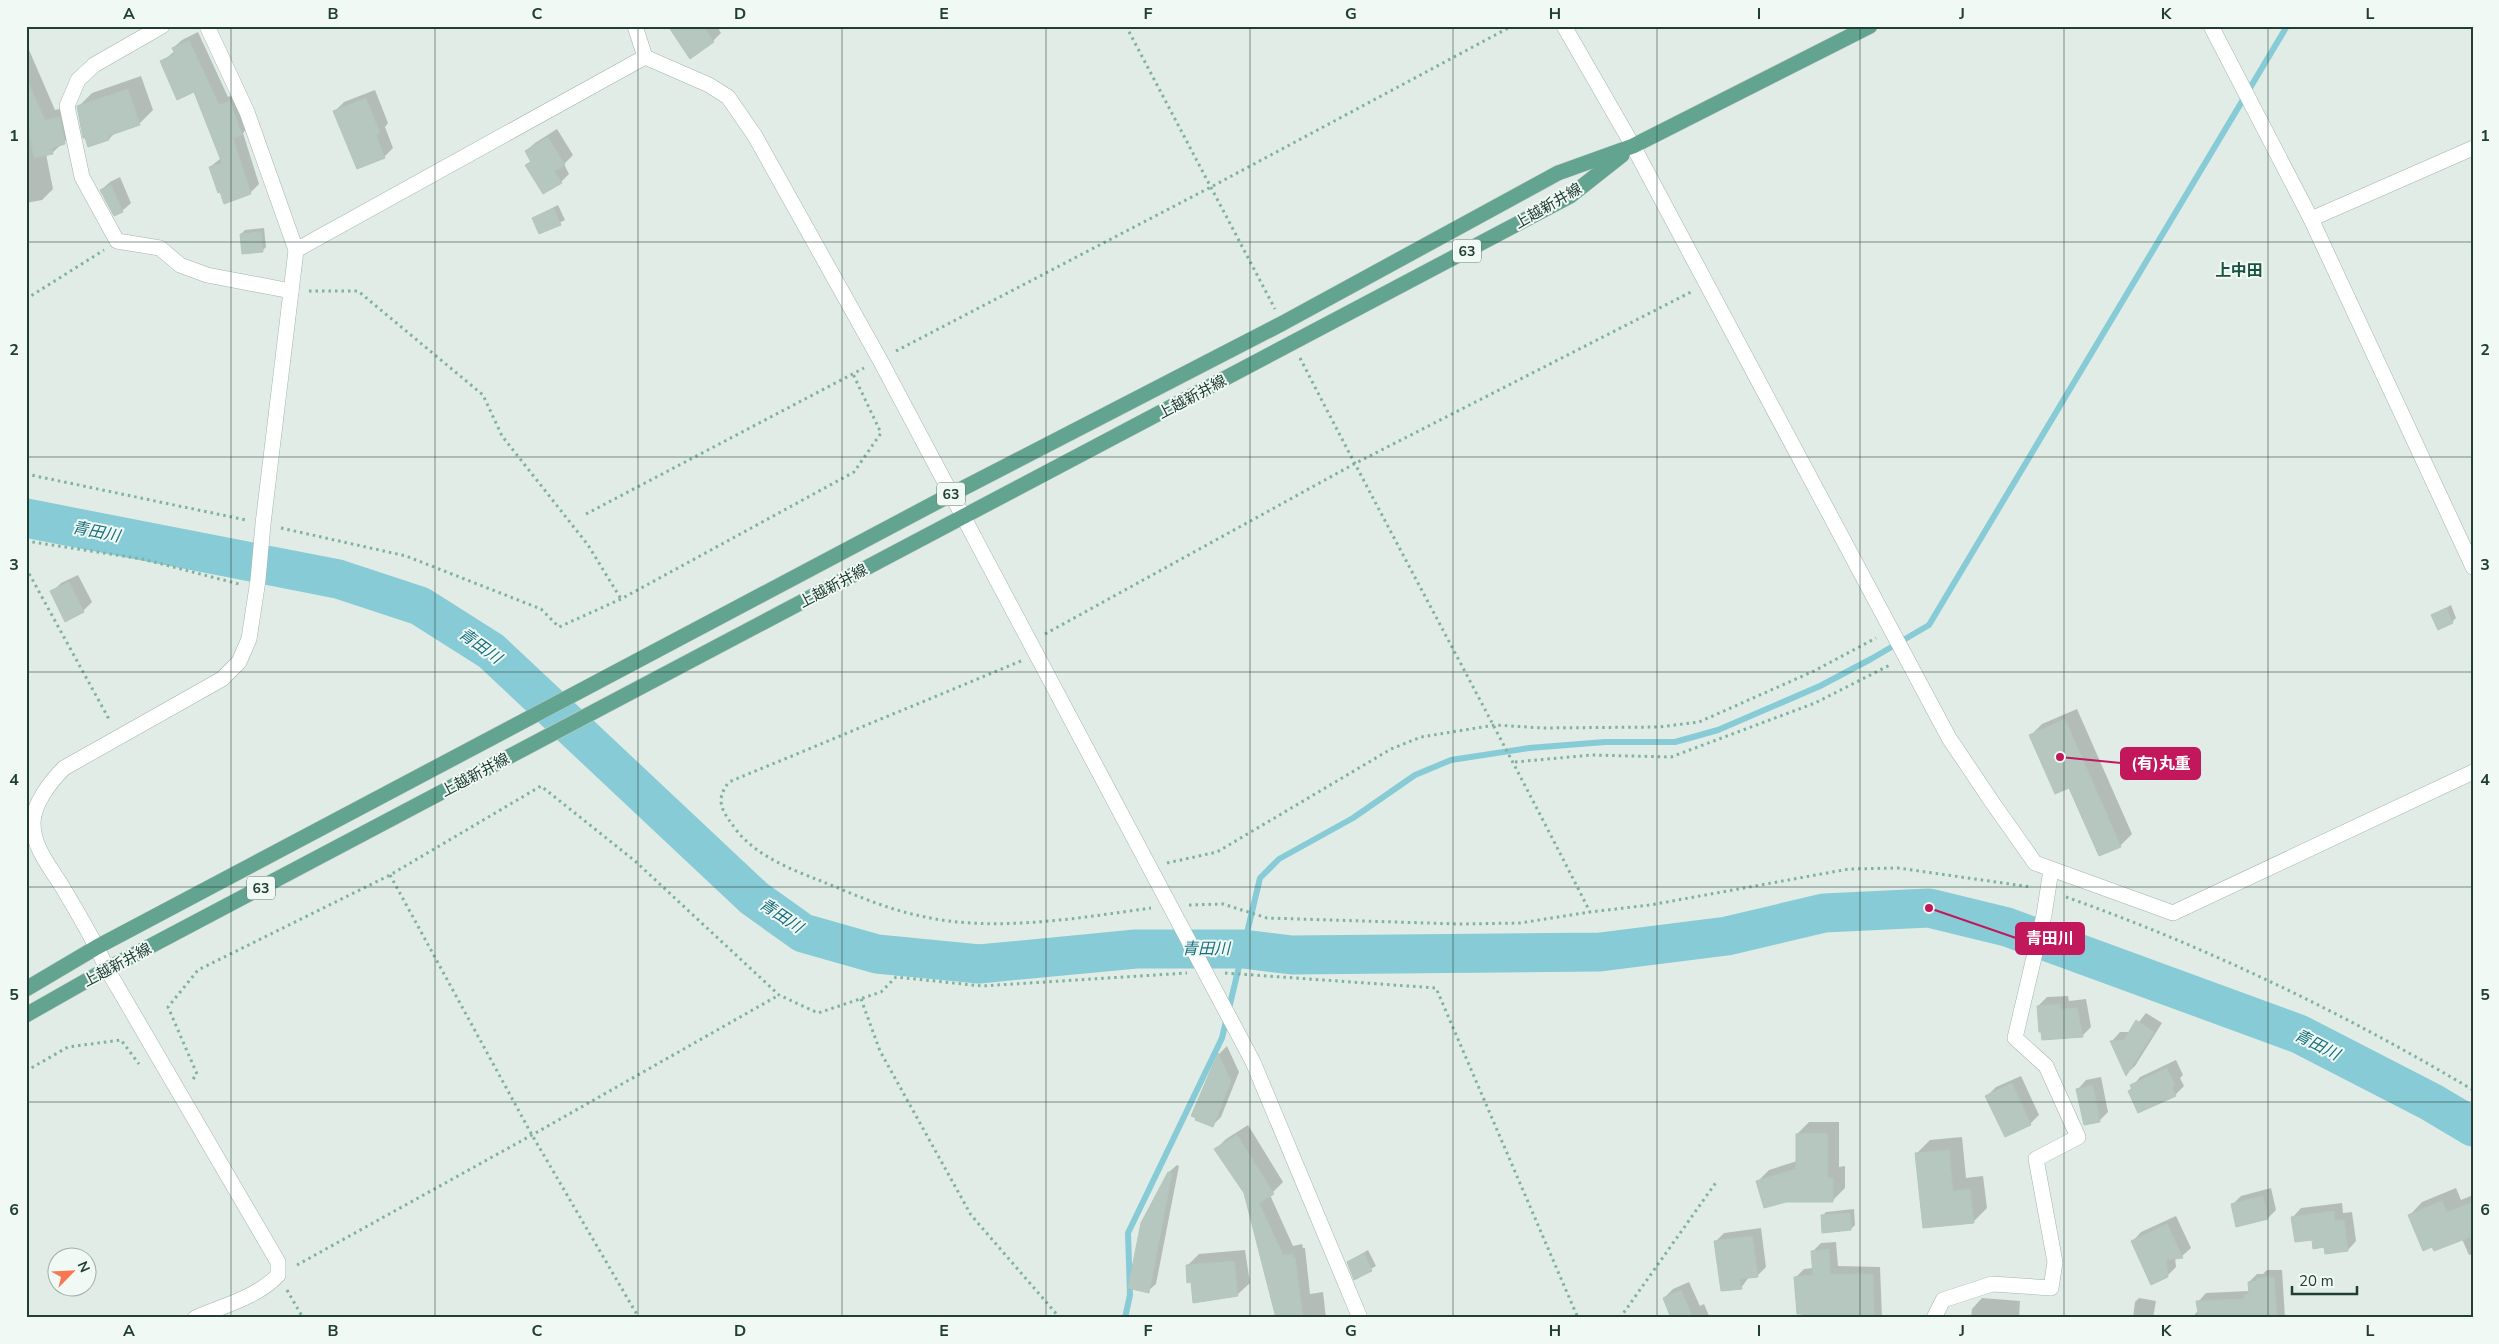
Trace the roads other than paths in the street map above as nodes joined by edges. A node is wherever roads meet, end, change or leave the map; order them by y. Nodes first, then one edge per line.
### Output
1 (162, 26) edge
2 (207, 26) edge
3 (635, 26) edge
4 (1564, 26) edge
5 (1870, 26) edge
6 (2211, 26) edge
7 (646, 57) junction
8 (1633, 146) junction
9 (2473, 148) edge
10 (2311, 218) junction
11 (296, 250) junction
12 (291, 290) junction
13 (950, 495) junction
14 (963, 518) junction
15 (2473, 567) edge
16 (2473, 772) edge
17 (2051, 870) junction
18 (97, 947) junction
19 (106, 970) junction
20 (26, 989) edge
21 (26, 1015) edge
22 (194, 1318) edge
23 (1360, 1318) edge
24 (1934, 1318) edge

1 - 12 street
2 - 11 street
3 - 7 street
4 - 8 street
5 - 8 main road, 上越新井線 / 63
6 - 10 street
7 - 11 street
7 - 13 street
8 - 13 main road, 上越新井線 / 63
8 - 14 main road, 上越新井線 / 63
8 - 17 street
9 - 10 street
10 - 15 street
11 - 12 street
12 - 18 street
13 - 14 street
13 - 18 main road, 上越新井線 / 63
14 - 19 main road, 上越新井線 / 63
14 - 23 street
16 - 17 street
17 - 24 street
18 - 19 street
18 - 20 main road, 上越新井線 / 63
19 - 21 main road, 上越新井線 / 63
19 - 22 street

